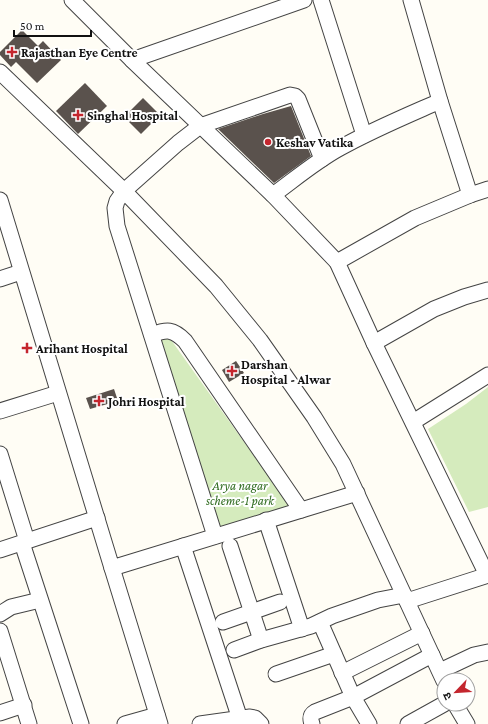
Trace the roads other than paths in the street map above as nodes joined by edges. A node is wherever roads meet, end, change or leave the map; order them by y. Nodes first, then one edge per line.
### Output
1 (72, 0) edge
2 (304, 0) edge
3 (321, 0) edge
4 (411, 0) edge
5 (132, 60) junction
6 (0, 72) edge
7 (440, 101) junction
8 (200, 126) junction
9 (364, 135) junction
10 (322, 159) junction
11 (488, 189) edge
12 (124, 191) junction
13 (273, 195) junction
14 (470, 195) junction
15 (0, 200) edge
16 (337, 262) junction
17 (21, 272) junction
18 (0, 279) edge
19 (488, 290) edge
20 (152, 335) junction
21 (374, 343) junction
22 (488, 375) edge
23 (58, 393) junction
24 (0, 411) edge
25 (413, 422) junction
26 (0, 454) edge
27 (357, 493) junction
28 (301, 510) junction
29 (97, 518) junction
30 (266, 520) junction
31 (215, 536) junction
32 (25, 542) junction
33 (183, 546) junction
34 (230, 546) dead end
35 (0, 550) edge
36 (112, 568) junction
37 (488, 575) edge
38 (406, 598) junction
39 (40, 600) junction
40 (280, 602) dead end
41 (252, 612) junction
42 (0, 614) edge
43 (223, 622) dead end
44 (320, 622) junction
45 (302, 629) junction
46 (0, 631) edge
47 (422, 633) junction
48 (260, 640) junction
49 (234, 650) dead end
50 (488, 652) edge
51 (334, 654) junction
52 (432, 656) junction
53 (440, 672) edge
54 (448, 672) edge
55 (276, 674) dead end
56 (342, 674) junction
57 (353, 697) junction
58 (24, 705) junction
59 (436, 708) edge
60 (460, 712) edge
61 (0, 713) edge
62 (159, 719) edge
63 (240, 719) junction
64 (215, 723) edge
65 (365, 723) edge
66 (30, 724) edge
67 (80, 724) edge
68 (125, 724) edge
69 (200, 724) edge
70 (261, 724) edge
71 (312, 724) edge
72 (408, 724) edge
73 (467, 724) edge

1 - 5 street
2 - 5 street
3 - 9 street
4 - 7 street
5 - 8 street
6 - 12 street
7 - 9 street
7 - 14 street
8 - 10 street
8 - 12 street
8 - 13 street
9 - 10 street
10 - 13 street
11 - 14 street
12 - 20 street
12 - 27 street
13 - 16 street
14 - 16 street
15 - 17 street
16 - 21 street
17 - 18 street
17 - 23 street
19 - 21 street
20 - 28 street
20 - 31 street
21 - 25 street
22 - 25 street
23 - 24 street
23 - 29 street
25 - 37 street
26 - 32 street
27 - 28 street
27 - 38 street
28 - 30 street
29 - 32 street
29 - 36 street
30 - 31 street
30 - 45 street
31 - 33 street
32 - 35 street
32 - 39 street
33 - 36 street
33 - 63 street
34 - 41 street
36 - 62 street
37 - 38 street
38 - 44 street
38 - 47 street
39 - 42 street
39 - 67 street
40 - 41 street
41 - 43 street
41 - 48 street
44 - 45 street
44 - 51 street
45 - 48 street
46 - 58 street
47 - 52 street
47 - 56 street
48 - 49 street
50 - 54 street
51 - 55 street
51 - 56 street
52 - 53 street
52 - 57 street
56 - 57 street
57 - 65 street
57 - 71 street
58 - 61 street
58 - 66 street
59 - 72 street
60 - 73 street
62 - 68 street
63 - 64 street
63 - 70 street
64 - 69 street

